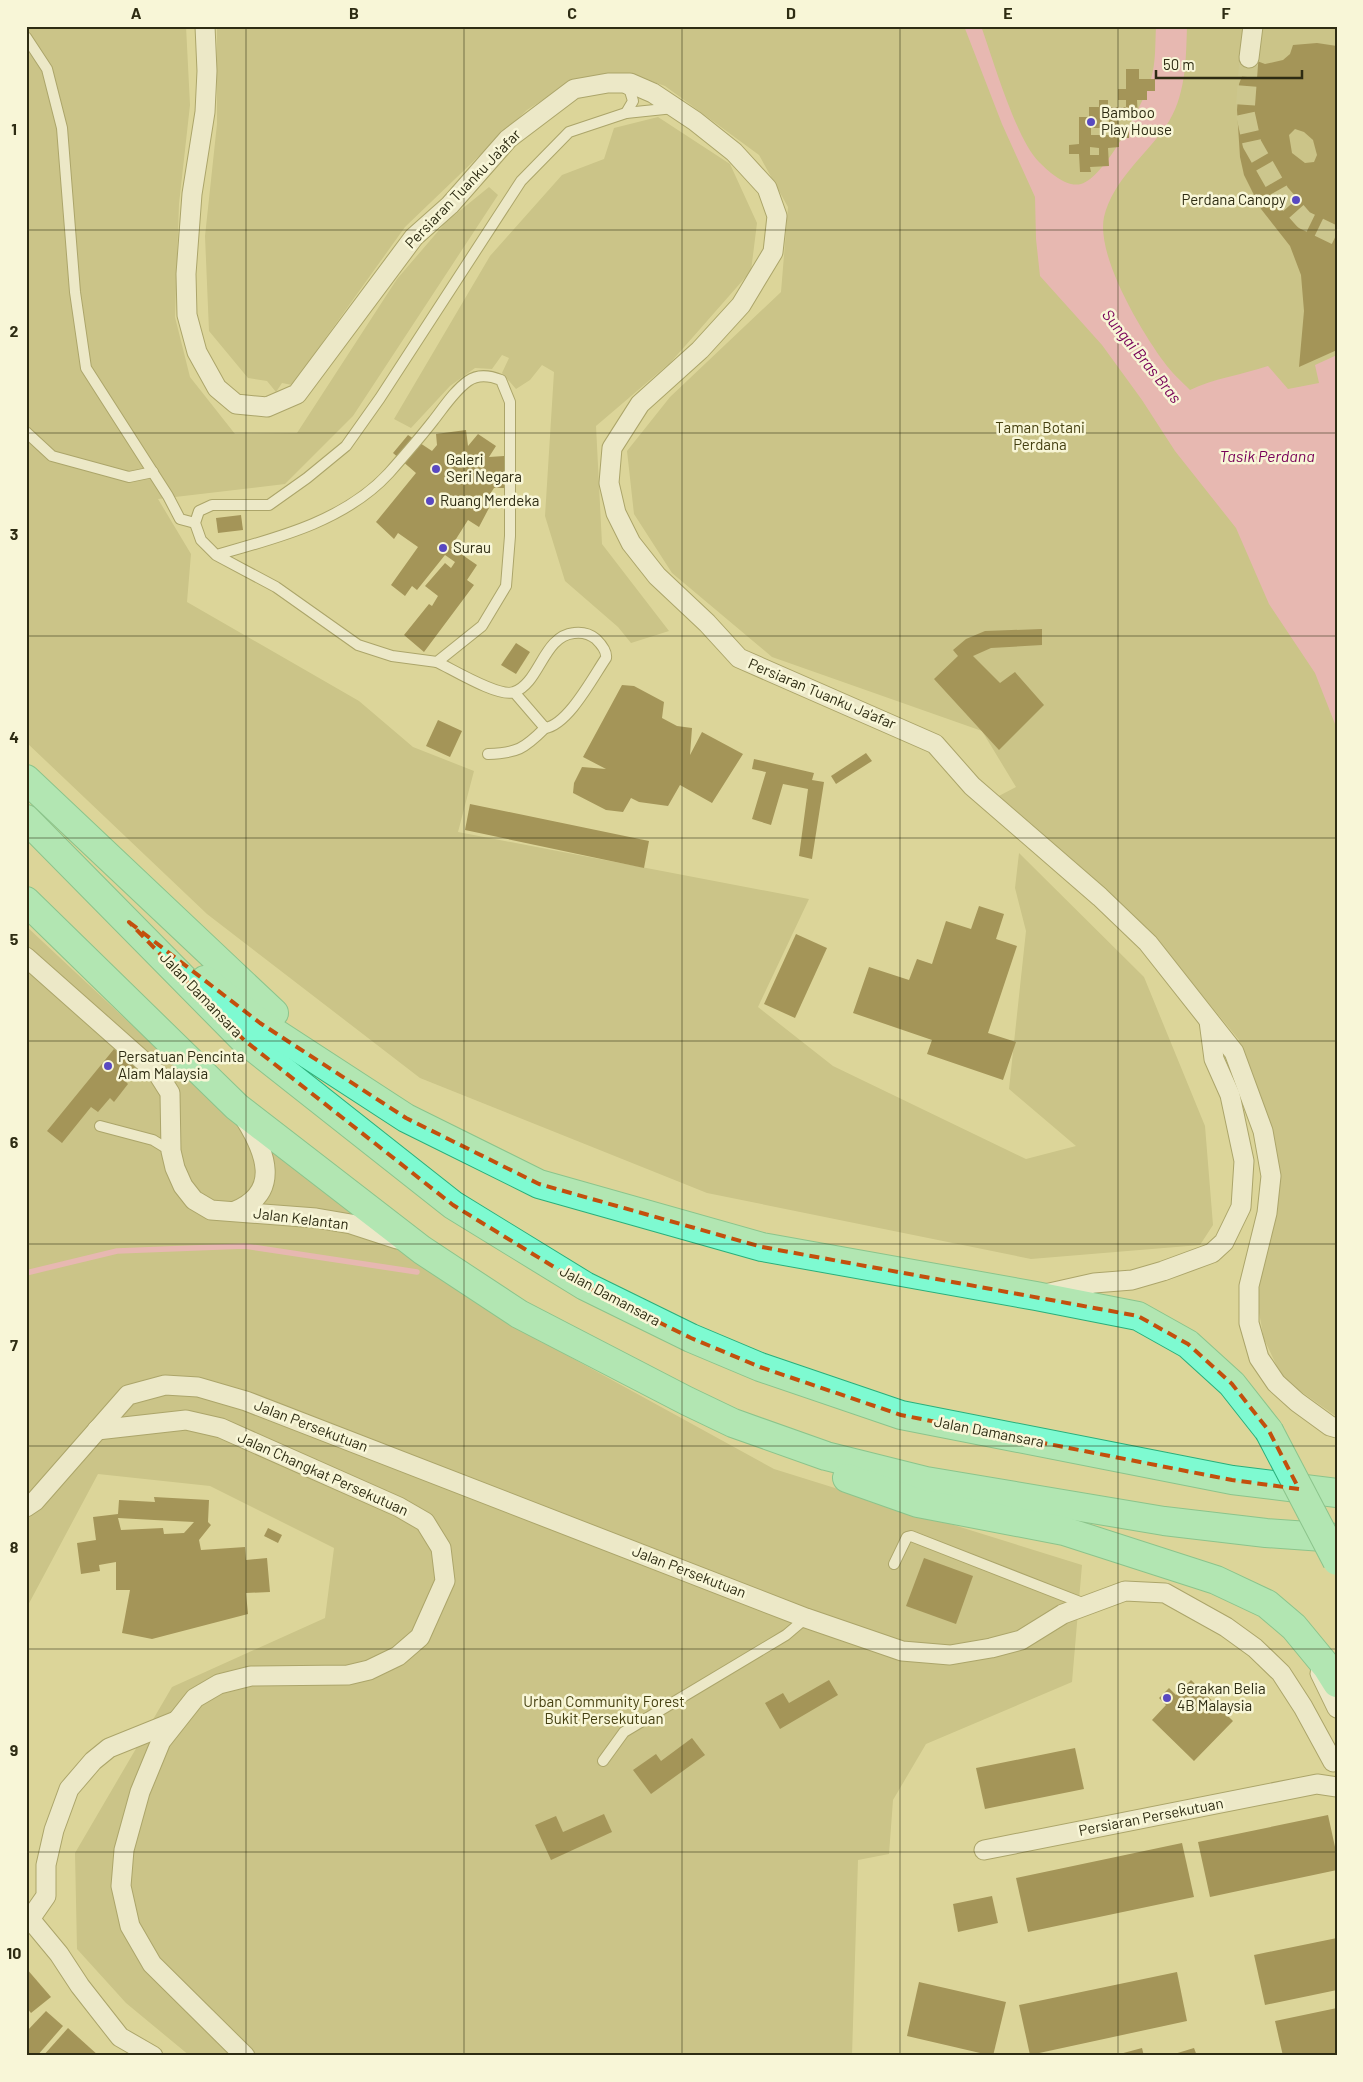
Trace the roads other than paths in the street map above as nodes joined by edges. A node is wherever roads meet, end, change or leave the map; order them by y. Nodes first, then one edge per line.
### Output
1 (204, 26) edge
2 (1253, 26) edge
3 (26, 37) edge
4 (1249, 58) tunnel mouth
5 (616, 83) junction
6 (675, 108) junction
7 (626, 113) junction
8 (26, 432) edge
9 (153, 472) junction
10 (195, 523) junction
11 (216, 555) junction
12 (437, 662) junction
13 (514, 692) junction
14 (545, 728) junction
15 (488, 754) dead end
16 (26, 779) edge
17 (26, 819) edge
18 (26, 901) edge
19 (129, 922) junction
20 (26, 957) edge
21 (1208, 1019) junction
22 (341, 1076) junction
23 (238, 1107) junction
24 (100, 1126) dead end
25 (171, 1151) junction
26 (235, 1211) junction
27 (422, 1250) junction
28 (1036, 1296) junction
29 (734, 1423) junction
30 (1337, 1428) edge
31 (97, 1430) junction
32 (1337, 1493) edge
33 (26, 1507) edge
34 (1337, 1538) edge
35 (1337, 1561) edge
36 (894, 1564) dead end
37 (1088, 1605) junction
38 (806, 1618) junction
39 (1314, 1651) junction
40 (1337, 1683) edge
41 (1337, 1708) edge
42 (176, 1721) junction
43 (1335, 1758) edge
44 (603, 1761) dead end
45 (1317, 1784) junction
46 (1337, 1787) edge
47 (984, 1850) dead end
48 (153, 2056) edge
49 (245, 2056) edge

1 - 5 street, Persiaran Tuanku Ja'afar
2 - 4 street
3 - 9 lane
5 - 6 street, Persiaran Tuanku Ja'afar
5 - 7 lane
6 - 7 lane
6 - 21 street, Persiaran Tuanku Ja'afar
7 - 10 lane
8 - 9 lane
9 - 10 lane
10 - 11 lane
11 - 12 lane
11 - 12 lane
12 - 13 lane
13 - 14 lane
13 - 14 lane
14 - 15 lane
16 - 22 main road
17 - 19 main road, Jalan Damansara
18 - 23 main road
19 - 22 main road
19 - 32 main road, Jalan Damansara
20 - 25 street, Jalan Kelantan
21 - 28 street, Persiaran Tuanku Ja'afar
21 - 30 street, Persiaran Tuanku Ja'afar
22 - 28 main road
23 - 26 street, Jalan Kelantan
23 - 27 main road
24 - 25 lane
25 - 26 street, Jalan Kelantan
26 - 27 street, Jalan Kelantan
27 - 29 main road
28 - 35 main road, bridge
29 - 34 main road
29 - 39 main road
31 - 33 street, Jalan Persekutuan
31 - 38 street, Jalan Persekutuan
31 - 42 street, Jalan Changkat Persekutuan
36 - 37 lane
37 - 38 street, Jalan Persekutuan
37 - 43 street, Jalan Persekutuan
38 - 44 lane
39 - 40 main road
39 - 41 street
42 - 48 street, Jalan Changkat Persekutuan
42 - 49 street, Jalan Changkat Persekutuan
43 - 45 street
45 - 46 street, Persiaran Persekutuan
45 - 47 street, Persiaran Persekutuan

